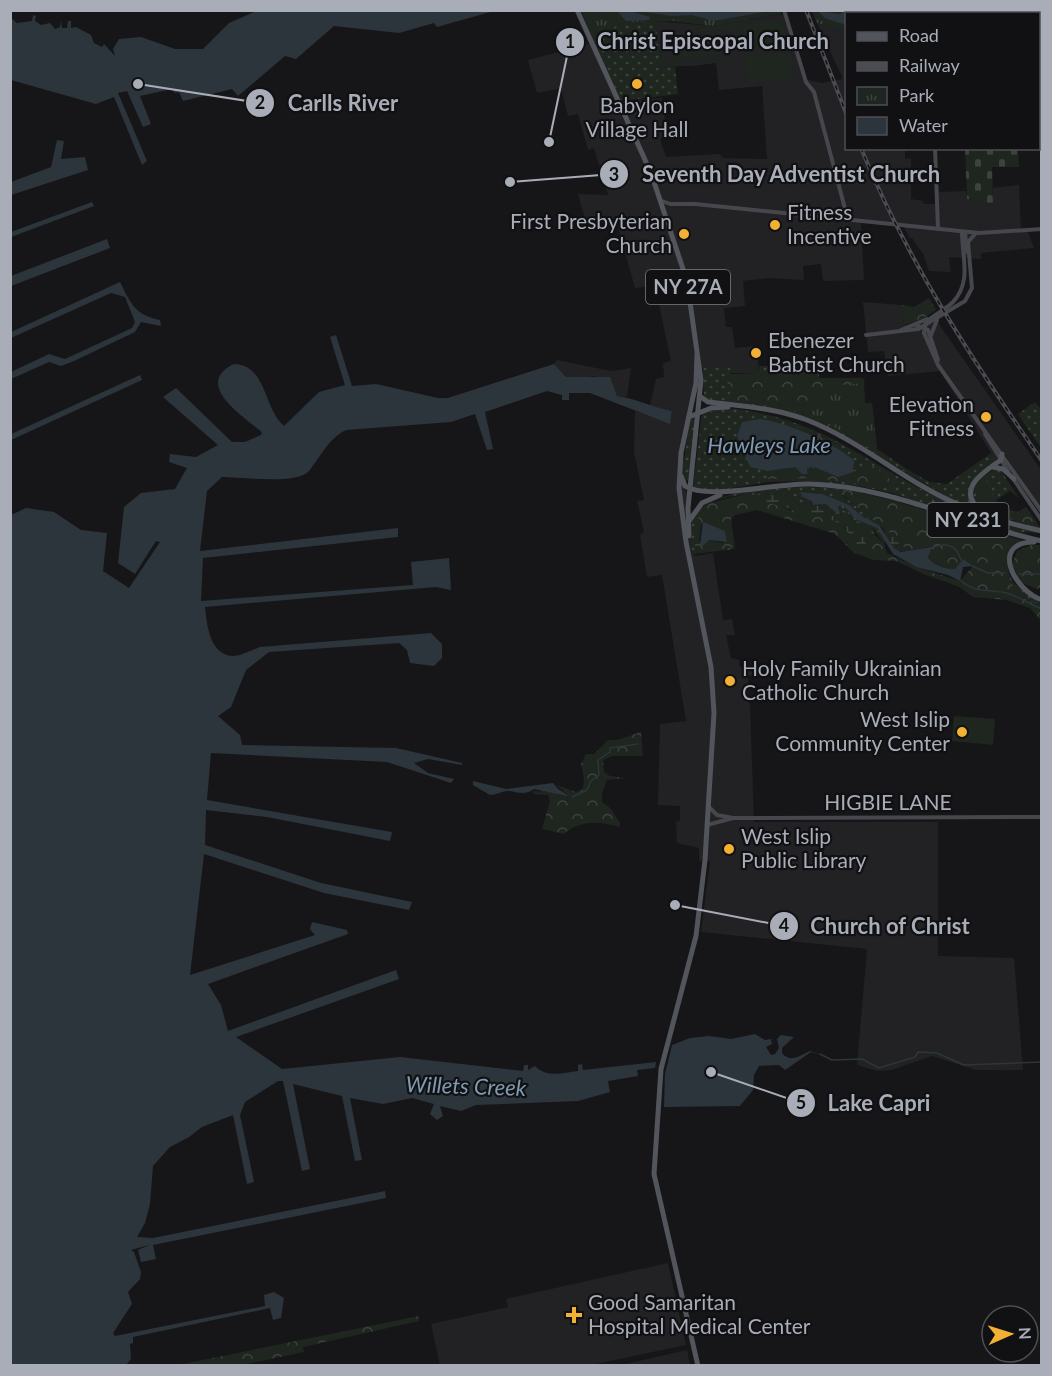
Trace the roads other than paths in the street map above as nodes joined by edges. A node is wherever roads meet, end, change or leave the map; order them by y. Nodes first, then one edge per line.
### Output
1 (577, 10) edge
2 (784, 10) edge
3 (935, 150) edge
4 (662, 201) junction
5 (848, 220) junction
6 (938, 229) junction
7 (1041, 229) edge
8 (963, 232) junction
9 (976, 233) junction
10 (970, 264) junction
11 (933, 316) junction
12 (940, 316) junction
13 (916, 325) junction
14 (924, 327) junction
15 (912, 331) junction
16 (891, 332) junction
17 (866, 335) dead end
18 (929, 339) junction
19 (697, 354) junction
20 (701, 396) junction
21 (699, 412) junction
22 (689, 417) junction
23 (847, 441) junction
24 (1001, 457) junction
25 (679, 466) junction
26 (991, 467) junction
27 (681, 478) junction
28 (691, 479) junction
29 (1014, 479) junction
30 (754, 487) junction
31 (690, 489) junction
32 (1041, 512) edge
33 (990, 517) junction
34 (1041, 520) edge
35 (688, 525) junction
36 (1041, 531) edge
37 (1041, 542) edge
38 (691, 559) junction
39 (1041, 600) edge
40 (708, 806) junction
41 (717, 814) junction
42 (1041, 817) edge
43 (733, 818) junction
44 (707, 821) junction
45 (718, 823) junction
46 (698, 1365) edge

1 - 4 main road, NY 27A
2 - 5 main road
3 - 6 main road
4 - 5 main road
4 - 19 main road, NY 27A
5 - 6 main road
6 - 8 main road
7 - 9 main road
8 - 9 main road
8 - 10 main road
8 - 11 main road
9 - 10 main road
10 - 12 main road
11 - 13 main road
11 - 14 main road
12 - 14 main road
12 - 18 main road
13 - 14 main road
13 - 16 main road
14 - 15 main road
14 - 18 main road
15 - 16 main road
15 - 18 main road
16 - 17 main road
18 - 24 main road
19 - 20 main road, NY 27A
19 - 22 main road, NY 27A
20 - 21 main road, NY 27A
20 - 23 main road
21 - 22 main road
21 - 23 main road
21 - 28 main road, NY 27A
22 - 25 main road, NY 27A
23 - 33 main road, NY 231
24 - 26 main road
24 - 29 main road
24 - 32 main road
25 - 27 main road
25 - 38 main road, NY 27A
26 - 29 main road
26 - 33 main road
27 - 28 main road
27 - 31 main road
28 - 31 main road, NY 27A
29 - 34 main road
30 - 31 main road
30 - 35 main road
30 - 37 main road, NY 231
31 - 35 main road, NY 27A
33 - 36 main road, NY 231
35 - 38 main road, NY 27A
37 - 39 main road
38 - 40 main road, NY 27A
40 - 41 main road, HIGBIE LANE
40 - 44 main road, NY 27A
41 - 43 main road, HIGBIE LANE
41 - 44 main road
41 - 45 main road
42 - 43 main road, HIGBIE LANE
43 - 45 main road, HIGBIE LANE
44 - 45 main road, HIGBIE LANE
44 - 46 main road, NY 27A

